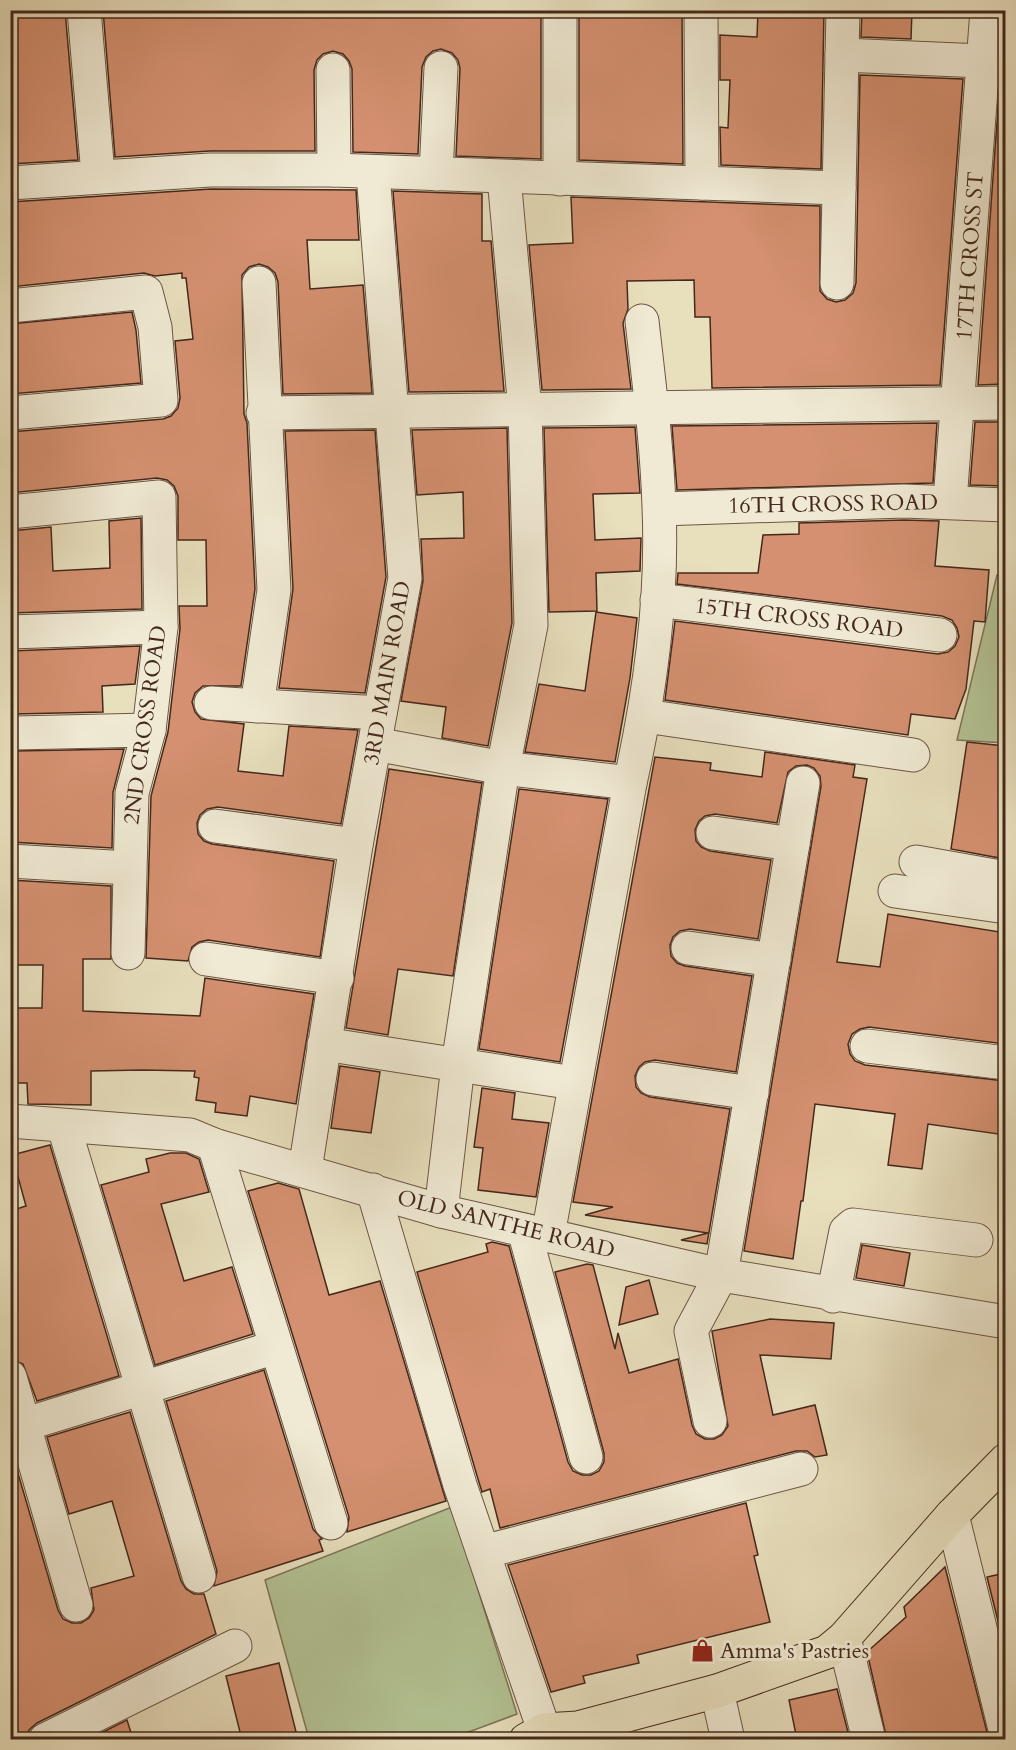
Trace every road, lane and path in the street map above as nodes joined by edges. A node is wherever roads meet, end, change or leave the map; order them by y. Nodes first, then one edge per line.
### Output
1 (84, 10) edge
2 (560, 10) edge
3 (701, 10) edge
4 (843, 10) edge
5 (987, 10) edge
6 (842, 55) junction
7 (995, 61) edge
8 (441, 68) dead end
9 (333, 70) dead end
10 (334, 170) junction
11 (373, 173) junction
12 (436, 174) junction
13 (98, 175) junction
14 (504, 177) junction
15 (560, 179) junction
16 (10, 183) edge
17 (702, 183) junction
18 (839, 188) junction
19 (259, 283) dead end
20 (837, 283) dead end
21 (10, 306) edge
22 (642, 321) dead end
23 (1005, 403) edge
24 (959, 404) junction
25 (652, 408) junction
26 (525, 410) junction
27 (392, 412) junction
28 (10, 413) edge
29 (263, 413) junction
30 (950, 501) junction
31 (1005, 505) edge
32 (660, 509) junction
33 (10, 512) edge
34 (657, 600) junction
35 (161, 627) junction
36 (10, 632) edge
37 (940, 635) dead end
38 (211, 703) dead end
39 (257, 706) junction
40 (645, 716) junction
41 (378, 729) junction
42 (149, 730) junction
43 (15, 733) dead end
44 (913, 755) dead end
45 (503, 768) junction
46 (630, 783) junction
47 (803, 783) dead end
48 (214, 826) dead end
49 (712, 833) dead end
50 (793, 844) junction
51 (356, 845) junction
52 (10, 861) edge
53 (916, 862) dead end
54 (128, 868) junction
55 (1005, 878) edge
56 (895, 891) dead end
57 (1005, 908) edge
58 (688, 948) dead end
59 (128, 953) dead end
60 (206, 960) dead end
61 (774, 960) junction
62 (337, 978) junction
63 (324, 1044) junction
64 (867, 1046) dead end
65 (1005, 1063) edge
66 (458, 1065) junction
67 (653, 1079) dead end
68 (574, 1083) junction
69 (752, 1094) junction
70 (10, 1121) edge
71 (64, 1126) junction
72 (214, 1145) junction
73 (305, 1170) junction
74 (373, 1190) junction
75 (441, 1211) junction
76 (536, 1233) junction
77 (976, 1240) dead end
78 (721, 1275) junction
79 (833, 1296) junction
80 (1005, 1322) edge
81 (276, 1347) junction
82 (10, 1377) edge
83 (144, 1388) junction
84 (710, 1421) dead end
85 (26, 1424) junction
86 (586, 1457) dead end
87 (1005, 1461) edge
88 (801, 1469) dead end
89 (952, 1515) junction
90 (331, 1523) dead end
91 (483, 1552) junction
92 (199, 1576) dead end
93 (76, 1605) dead end
94 (994, 1637) edge
95 (844, 1638) junction
96 (235, 1646) dead end
97 (717, 1691) junction
98 (1005, 1732) edge
99 (579, 1734) edge
100 (535, 1735) edge
101 (53, 1738) edge
102 (729, 1740) edge
103 (869, 1740) edge

1 - 13 street
2 - 15 street
3 - 17 street
4 - 6 street
5 - 7 street, 17TH CROSS ST
6 - 7 street
6 - 18 street
7 - 24 street, 17TH CROSS ST
8 - 12 street
9 - 10 street
10 - 11 street
10 - 13 street
11 - 12 street
11 - 27 street, 3RD MAIN ROAD
12 - 14 street
13 - 16 street
14 - 15 street
14 - 26 street
15 - 17 street
17 - 18 street
18 - 20 street
19 - 29 street
21 - 28 street
22 - 25 street
23 - 24 street
24 - 25 street
24 - 30 street, 17TH CROSS ST
25 - 26 street
25 - 32 street
26 - 27 street
26 - 45 street
27 - 29 street
27 - 41 street, 3RD MAIN ROAD
29 - 39 street
30 - 31 street, 16TH CROSS ROAD
30 - 32 street, 16TH CROSS ROAD
32 - 34 street
33 - 35 street, 2ND CROSS ROAD
34 - 37 street, 15TH CROSS ROAD
34 - 40 street
35 - 36 street
35 - 42 street, 2ND CROSS ROAD
38 - 39 street
39 - 41 street
40 - 44 street
40 - 46 street
41 - 45 street
41 - 51 street, 3RD MAIN ROAD
42 - 43 street
42 - 54 street, 2ND CROSS ROAD
45 - 46 street
45 - 66 street
46 - 68 street
47 - 50 street
48 - 51 street
49 - 50 street
50 - 61 street
51 - 62 street, 3RD MAIN ROAD
52 - 54 street
53 - 55 street
54 - 59 street, 2ND CROSS ROAD
56 - 57 street
58 - 61 street
60 - 62 street
61 - 69 street
62 - 63 street, 3RD MAIN ROAD
63 - 66 street
63 - 73 street, 3RD MAIN ROAD
64 - 65 street
66 - 68 street
66 - 75 street
67 - 69 street
68 - 76 street
69 - 78 street
70 - 71 street, OLD SANTHE ROAD
71 - 72 street, OLD SANTHE ROAD
71 - 83 street
72 - 73 street, OLD SANTHE ROAD
72 - 81 street
73 - 74 street, OLD SANTHE ROAD
74 - 75 street, OLD SANTHE ROAD
74 - 91 street
75 - 76 street, OLD SANTHE ROAD
76 - 78 street, OLD SANTHE ROAD
76 - 86 street
77 - 79 street
78 - 79 street, OLD SANTHE ROAD
78 - 84 street
79 - 80 street, OLD SANTHE ROAD
81 - 83 street
81 - 90 street
82 - 85 street
83 - 85 street
83 - 92 street
85 - 93 street
87 - 89 main road
88 - 91 street
89 - 94 street
89 - 95 main road
91 - 100 street
94 - 98 street
95 - 97 main road
95 - 103 street
96 - 101 street
97 - 99 main road
97 - 102 street
99 - 100 main road

